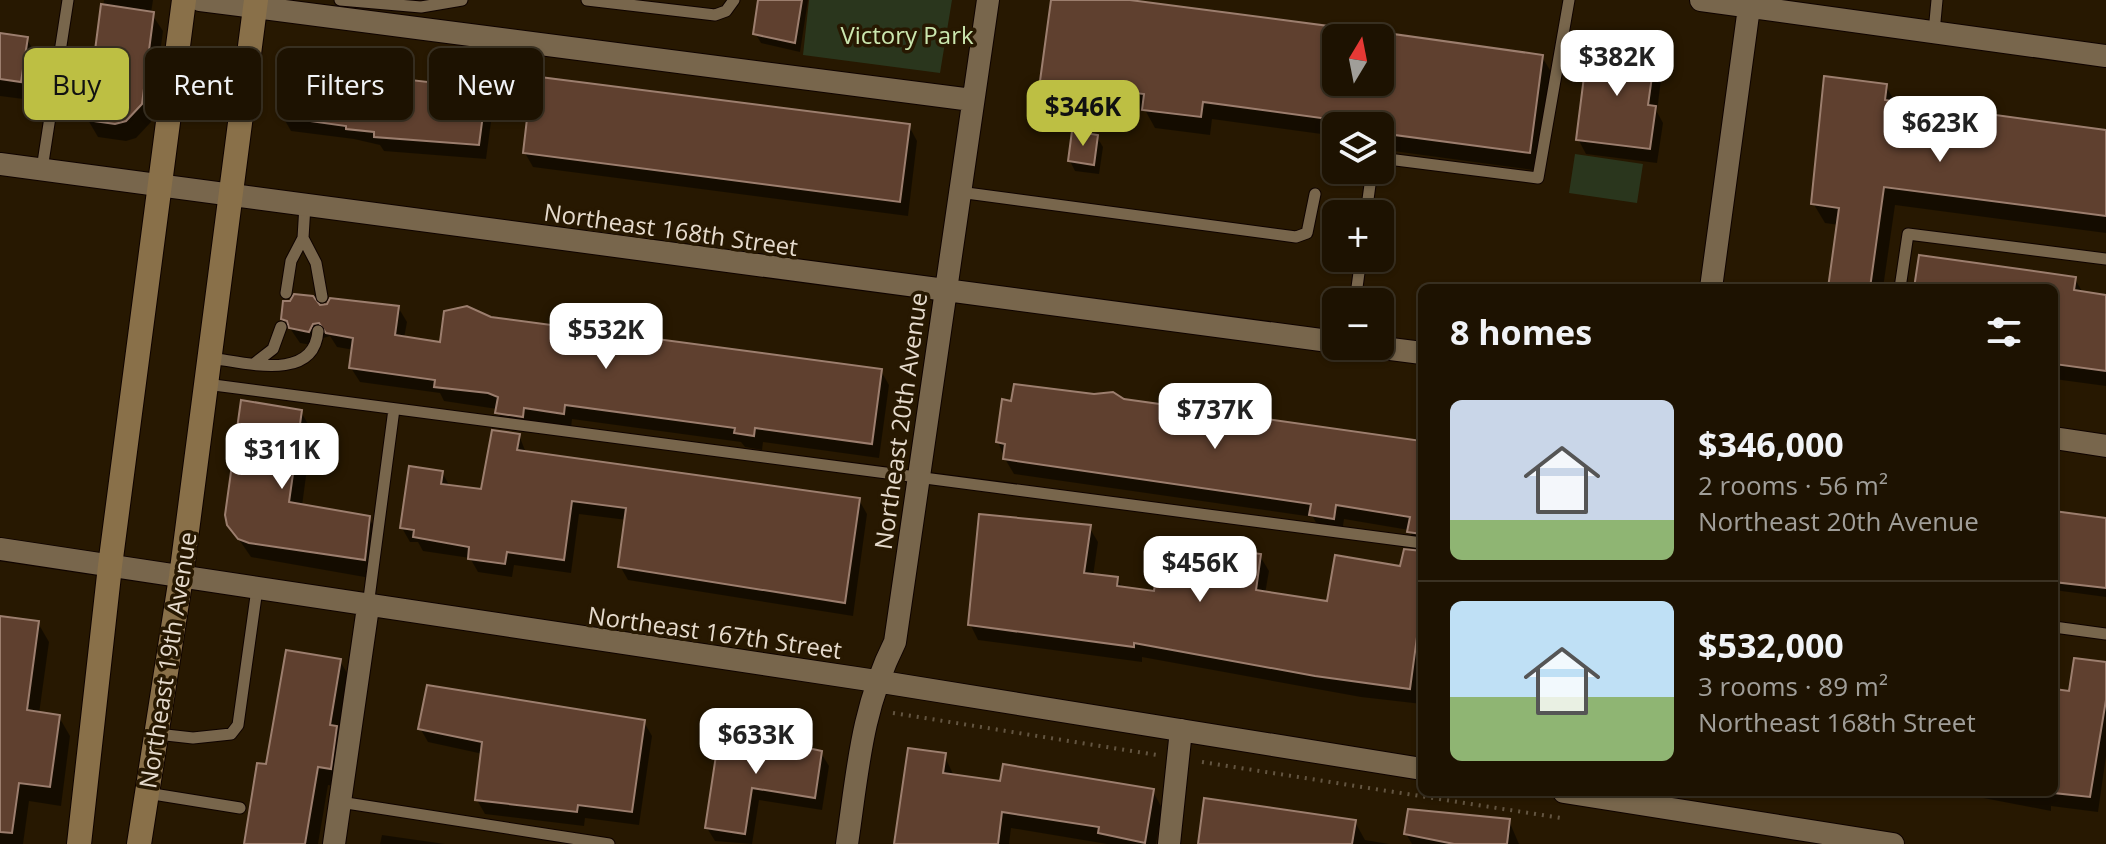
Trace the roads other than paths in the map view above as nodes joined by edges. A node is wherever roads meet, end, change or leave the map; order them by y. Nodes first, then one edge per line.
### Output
1 (68, 0) edge
2 (184, 0) edge
3 (200, 0) edge
4 (340, 0) edge
5 (462, 0) edge
6 (587, 0) edge
7 (734, 0) edge
8 (988, 0) edge
9 (1569, 0) edge
10 (1701, 0) edge
11 (1937, 0) edge
12 (262, 3) edge
13 (1750, 3) edge
14 (1934, 32) junction
15 (2106, 56) edge
16 (972, 100) junction
17 (1394, 160) edge
18 (0, 164) edge
19 (42, 169) junction
20 (162, 186) junction
21 (959, 192) junction
22 (1315, 194) dead end
23 (231, 195) junction
24 (305, 205) junction
25 (303, 238) junction
26 (2106, 259) edge
27 (1712, 284) edge
28 (1901, 284) edge
29 (944, 292) junction
30 (286, 293) dead end
31 (322, 297) dead end
32 (281, 327) dead end
33 (318, 331) dead end
34 (1322, 340) edge
35 (1394, 349) edge
36 (1418, 352) edge
37 (210, 358) junction
38 (255, 363) junction
39 (206, 384) junction
40 (394, 409) junction
41 (2058, 439) edge
42 (2106, 446) edge
43 (919, 479) junction
44 (1418, 542) edge
45 (0, 549) edge
46 (110, 566) junction
47 (181, 577) junction
48 (257, 589) junction
49 (368, 607) junction
50 (2058, 628) edge
51 (2106, 634) edge
52 (876, 681) junction
53 (1181, 730) junction
54 (157, 734) junction
55 (1418, 768) edge
56 (147, 793) junction
57 (1612, 796) edge
58 (1636, 798) edge
59 (340, 802) junction
60 (240, 808) dead end
61 (1801, 837) edge
62 (79, 844) edge
63 (139, 844) edge
64 (334, 844) edge
65 (609, 844) edge
66 (847, 844) edge
67 (1169, 844) edge
68 (1893, 844) edge

1 - 19 lane
2 - 20 street
3 - 12 street
4 - 5 lane
6 - 7 lane
8 - 16 street, Northeast 20th Avenue
9 - 17 lane
10 - 13 street
11 - 14 lane
12 - 16 street
12 - 23 street, Northeast 19th Avenue
13 - 14 street
13 - 27 street
14 - 15 street
16 - 21 street, Northeast 20th Avenue
18 - 19 street, Northeast 168th Street
19 - 20 street, Northeast 168th Street
20 - 23 street, Northeast 168th Street
20 - 46 street
21 - 22 lane
21 - 29 street, Northeast 20th Avenue
23 - 24 street, Northeast 168th Street
23 - 37 street, Northeast 19th Avenue
24 - 25 lane
24 - 29 street, Northeast 168th Street
25 - 30 lane
25 - 31 lane
26 - 28 lane
29 - 34 street, Northeast 168th Street
29 - 43 street, Northeast 20th Avenue
32 - 38 lane
33 - 38 lane
35 - 36 street
37 - 38 lane
37 - 39 street, Northeast 19th Avenue
39 - 40 lane
39 - 47 street, Northeast 19th Avenue
40 - 43 lane
40 - 49 lane
41 - 42 street
43 - 44 lane
43 - 52 street, Northeast 20th Avenue
45 - 46 street, Northeast 167th Street
46 - 47 street, Northeast 167th Street
46 - 62 street
47 - 48 street, Northeast 167th Street
47 - 54 street, Northeast 19th Avenue
48 - 49 street, Northeast 167th Street
48 - 54 lane
49 - 52 street, Northeast 167th Street
49 - 59 street
50 - 51 lane
52 - 53 street, Northeast 167th Street
52 - 66 street, Northeast 20th Avenue
53 - 55 street, Northeast 167th Street
53 - 67 street
54 - 56 street, Northeast 19th Avenue
56 - 60 lane
56 - 63 street, Northeast 19th Avenue
57 - 58 street
58 - 61 street
59 - 64 street
59 - 65 lane
61 - 68 street

